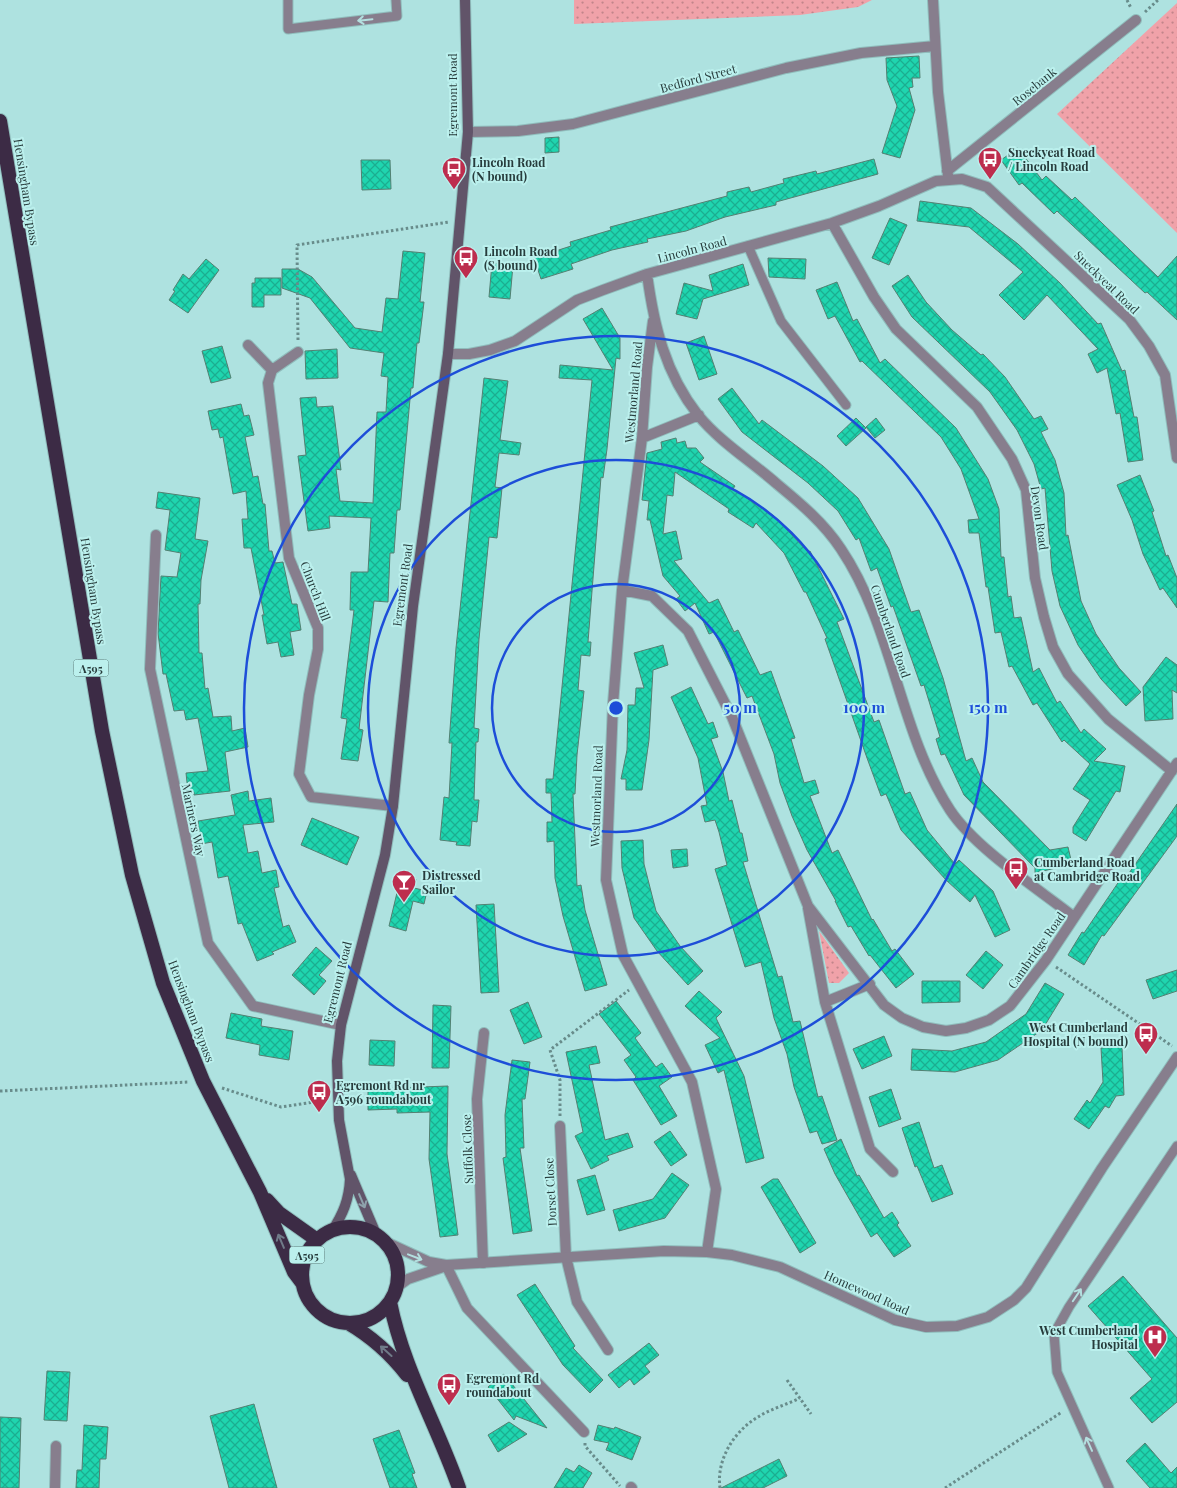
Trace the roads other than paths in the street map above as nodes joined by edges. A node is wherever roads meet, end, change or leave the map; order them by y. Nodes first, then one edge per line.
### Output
1 (288, 0) edge
2 (396, 0) edge
3 (465, 0) edge
4 (934, 0) edge
5 (1136, 20) road end
6 (935, 46) junction
7 (0, 121) edge
8 (468, 132) junction
9 (948, 175) junction
10 (832, 223) junction
11 (748, 246) junction
12 (647, 274) junction
13 (653, 321) junction
14 (248, 344) dead end
15 (298, 352) road end
16 (448, 354) junction
17 (272, 370) junction
18 (846, 405) dead end
19 (1174, 410) edge
20 (699, 416) junction
21 (642, 438) junction
22 (1177, 458) edge
23 (156, 535) dead end
24 (622, 590) junction
25 (1174, 767) edge
26 (393, 806) junction
27 (808, 906) junction
28 (1074, 917) junction
29 (870, 984) junction
30 (826, 1002) junction
31 (341, 1025) junction
32 (484, 1033) dead end
33 (1177, 1057) edge
34 (560, 1126) road end
35 (1177, 1146) edge
36 (348, 1168) junction
37 (893, 1172) dead end
38 (260, 1192) junction
39 (332, 1230) junction
40 (381, 1238) junction
41 (317, 1240) junction
42 (707, 1252) junction
43 (566, 1257) junction
44 (483, 1263) junction
45 (446, 1265) junction
46 (303, 1284) junction
47 (397, 1287) junction
48 (390, 1302) junction
49 (348, 1323) junction
50 (608, 1350) dead end
51 (417, 1387) junction
52 (584, 1432) road end
53 (56, 1446) dead end
54 (55, 1488) edge
55 (459, 1488) edge
56 (1110, 1488) edge

2 -> 1 lane
3 - 8 main road, Egremont Road
4 - 6 street
5 - 9 street, Rosebank
6 - 8 street, Bedford Street
6 - 9 street
7 - 38 highway, Hensingham Bypass / A595
8 - 16 main road, Egremont Road
9 - 10 street, Lincoln Road
9 - 19 street, Sneckyeat Road
10 - 11 street, Lincoln Road
10 - 25 street, Devon Road
11 - 12 street, Lincoln Road
11 - 18 lane
12 - 13 street, Cumberland Road
12 - 16 street, Lincoln Road
13 - 20 street, Cumberland Road
13 - 21 street, Westmorland Road
14 - 17 street
15 - 17 street
16 - 26 main road, Egremont Road
17 - 26 street, Church Hill
19 - 22 street, Sneckyeat Road
20 - 21 street
20 - 28 street, Cumberland Road
21 - 24 street, Westmorland Road
23 - 31 street, Mariners Way
24 - 27 street, Cambridge Road
24 - 42 street, Westmorland Road
25 - 28 street, Cambridge Road
26 - 31 main road, Egremont Road
27 - 29 street, Cambridge Road
27 - 30 street, Cambridge Road
28 - 29 street, Cambridge Road
29 - 30 street
30 - 37 street, Cambridge Road
31 - 36 main road, Egremont Road
32 - 44 street, Suffolk Close
33 - 42 street, Homewood Road
34 - 43 street, Dorset Close
56 -> 35 lane
36 - 39 main road
36 -> 40 main road
38 - 41 highway, Hensingham Bypass / A595
46 -> 38 highway, Hensingham Bypass / A595
39 - 40 highway, A595
39 - 41 highway, A595
40 -> 45 street
40 - 47 highway
41 - 46 highway, A595
42 - 43 street, Homewood Road
43 - 44 street, Homewood Road
43 - 50 street, Dorset Close
44 - 45 street, Homewood Road
45 - 47 street
45 - 52 street
46 - 49 highway, A595
47 - 48 highway
48 - 49 highway
48 - 51 highway, A595
51 -> 49 highway, A595
51 - 55 highway, A595
53 - 54 street

